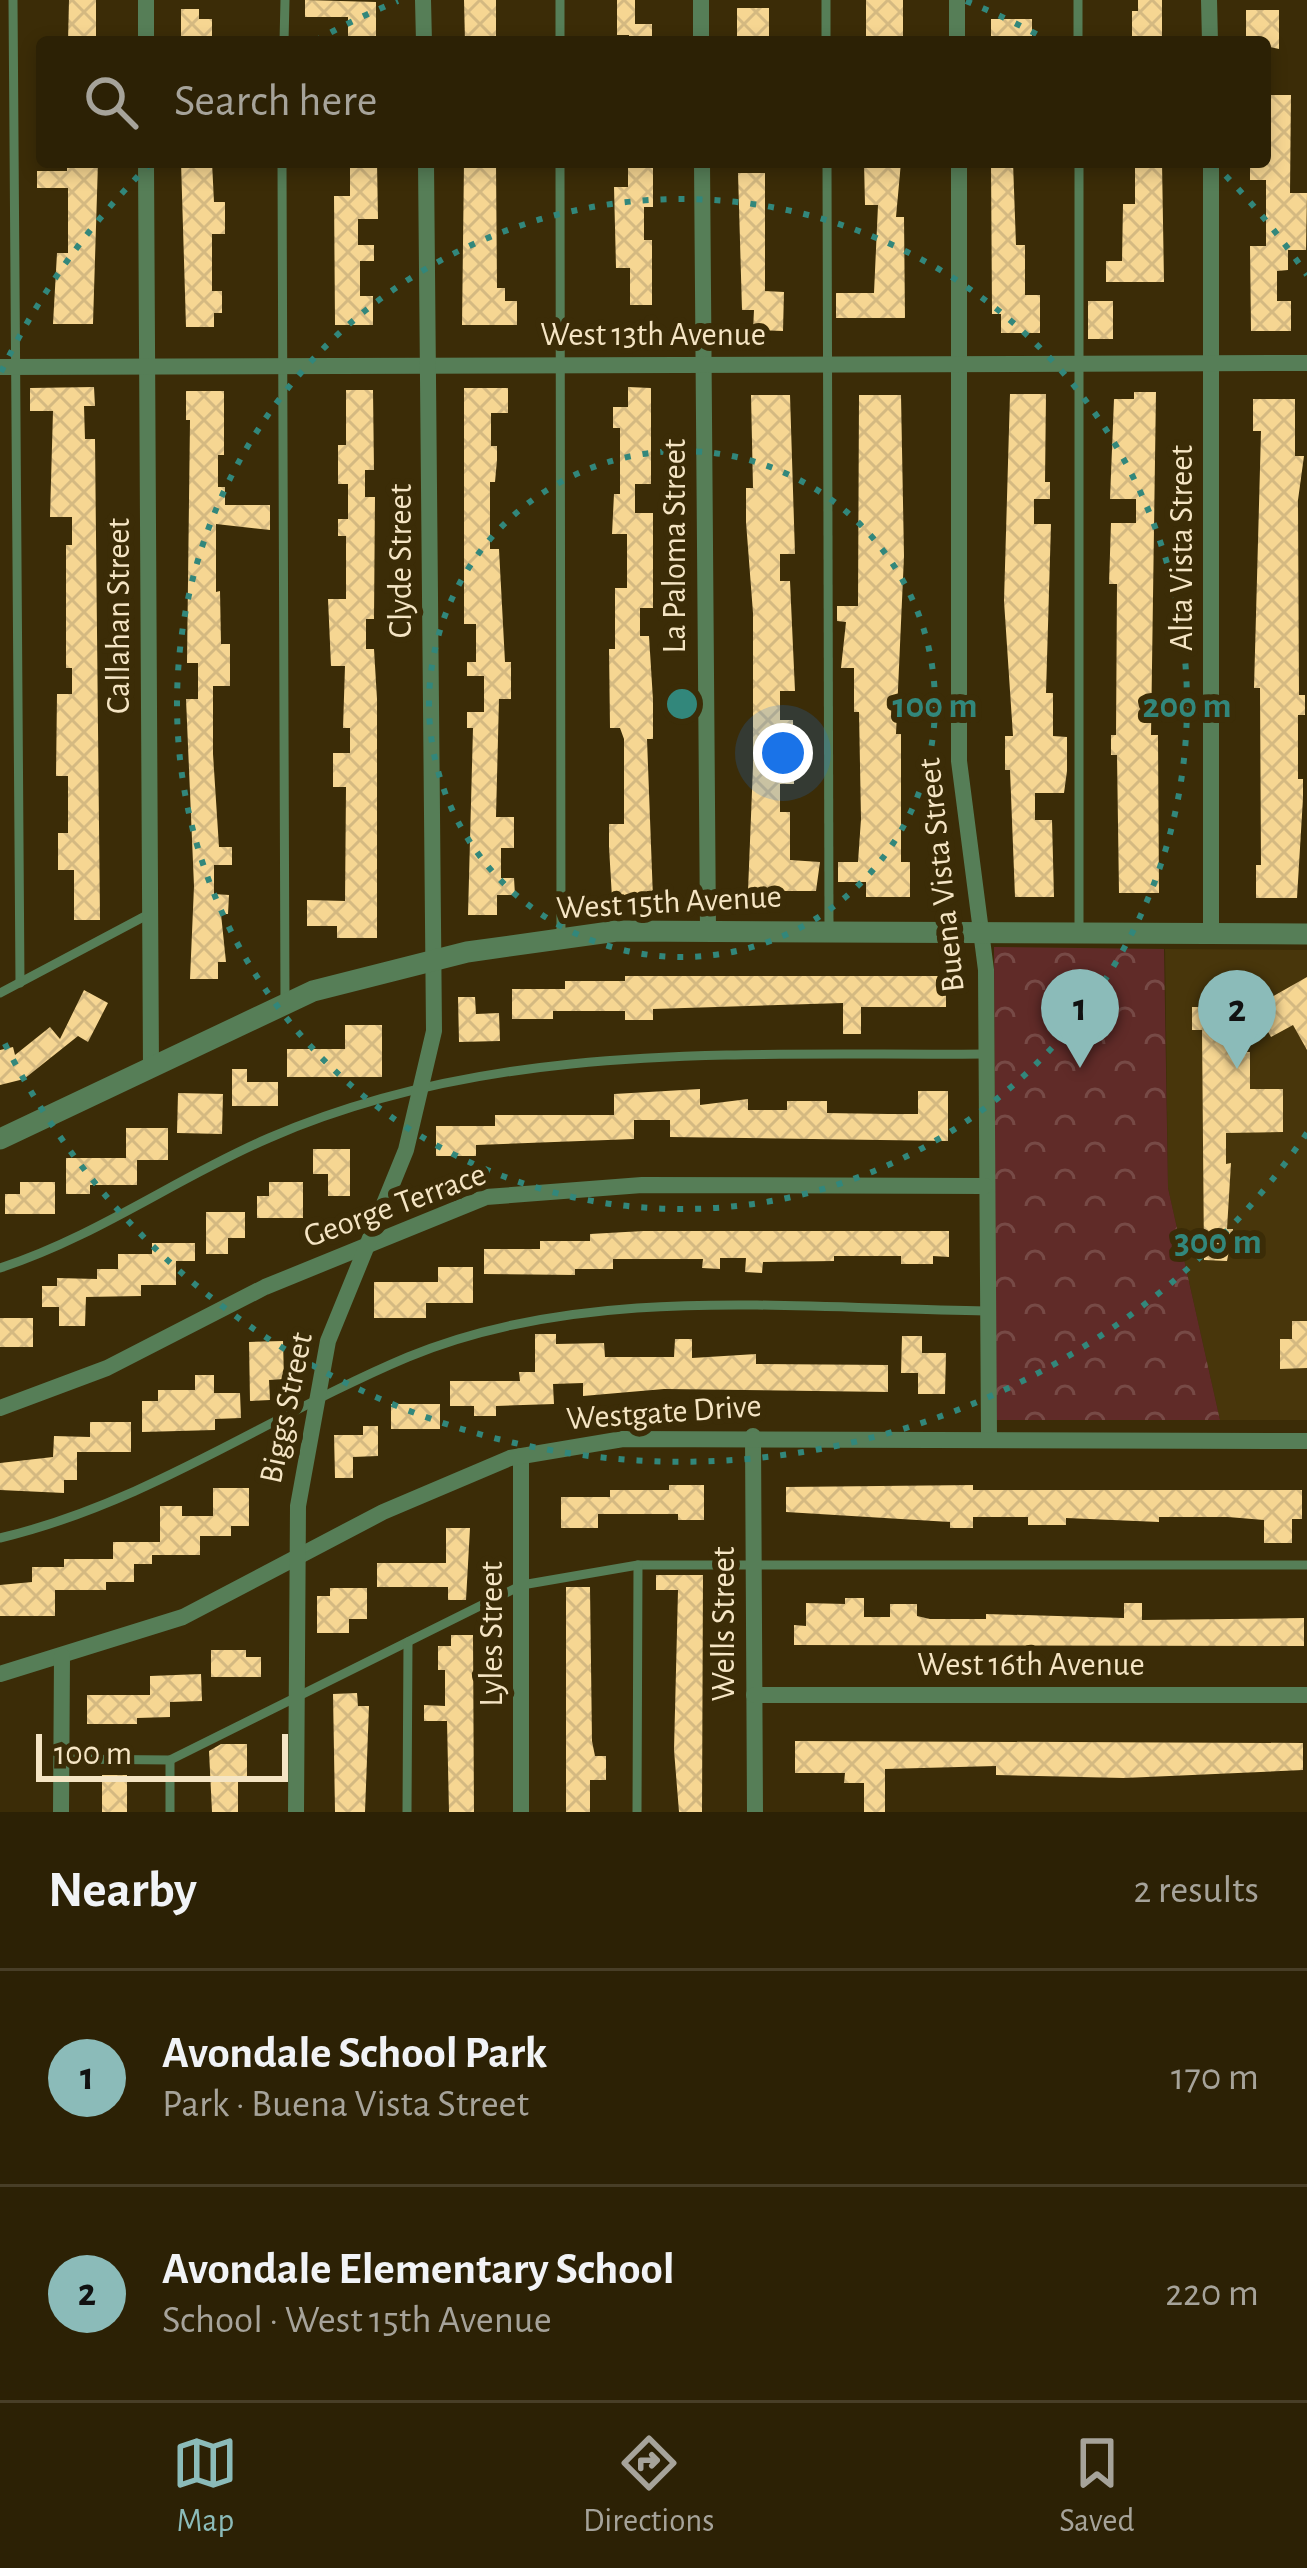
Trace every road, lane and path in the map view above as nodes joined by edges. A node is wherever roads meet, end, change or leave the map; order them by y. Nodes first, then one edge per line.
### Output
1 (13, 0) edge
2 (146, 0) edge
3 (285, 0) edge
4 (423, 0) edge
5 (560, 0) edge
6 (701, 0) edge
7 (826, 0) edge
8 (957, 0) edge
9 (1078, 0) edge
10 (1209, 0) edge
11 (146, 36) edge
12 (284, 36) edge
13 (424, 36) edge
14 (560, 36) edge
15 (701, 36) edge
16 (826, 36) edge
17 (958, 36) edge
18 (1078, 36) edge
19 (1210, 36) edge
20 (146, 168) edge
21 (282, 168) edge
22 (426, 168) edge
23 (560, 168) edge
24 (702, 168) edge
25 (826, 168) edge
26 (958, 168) edge
27 (1079, 168) edge
28 (1210, 168) edge
29 (1080, 363) junction
30 (1212, 363) junction
31 (1307, 363) edge
32 (704, 364) junction
33 (827, 364) junction
34 (959, 364) junction
35 (430, 365) junction
36 (560, 365) junction
37 (147, 366) junction
38 (279, 366) junction
39 (6, 367) edge
40 (150, 913) junction
41 (708, 930) junction
42 (830, 930) junction
43 (980, 932) junction
44 (1079, 933) junction
45 (1211, 934) junction
46 (1307, 934) edge
47 (561, 939) junction
48 (434, 960) junction
49 (20, 983) junction
50 (0, 994) edge
51 (285, 1004) junction
52 (985, 1054) junction
53 (151, 1070) junction
54 (421, 1087) junction
55 (0, 1139) edge
56 (985, 1186) junction
57 (368, 1245) junction
58 (0, 1268) edge
59 (986, 1311) junction
60 (317, 1400) junction
61 (0, 1408) edge
62 (753, 1436) junction
63 (989, 1437) junction
64 (1307, 1441) edge
65 (521, 1456) junction
66 (0, 1538) edge
67 (298, 1557) junction
68 (754, 1564) junction
69 (638, 1565) junction
70 (1307, 1565) edge
71 (522, 1585) junction
72 (408, 1642) junction
73 (62, 1656) junction
74 (0, 1674) edge
75 (754, 1695) junction
76 (1307, 1695) edge
77 (298, 1697) junction
78 (61, 1760) junction
79 (170, 1760) junction
80 (61, 1812) edge
81 (170, 1812) edge
82 (296, 1812) edge
83 (407, 1812) edge
84 (521, 1812) edge
85 (637, 1812) edge
86 (755, 1812) edge

1 - 39 lane
2 - 11 street
3 - 12 lane
4 - 13 street
5 - 14 lane
6 - 15 street
7 - 16 lane
8 - 17 street
9 - 18 lane
10 - 19 street
20 - 37 street, Callahan Street
21 - 38 lane
22 - 35 street, Clyde Street
23 - 36 lane
24 - 32 street, La Paloma Street
25 - 33 lane
26 - 34 street, Buena Vista Street
27 - 29 lane
28 - 30 street, Alta Vista Street
29 - 30 street, West 13th Avenue
29 - 34 street, West 13th Avenue
29 - 44 lane
30 - 31 street, West 13th Avenue
30 - 45 street, Alta Vista Street
32 - 33 street, West 13th Avenue
32 - 36 street, West 13th Avenue
32 - 41 street, La Paloma Street
33 - 34 street, West 13th Avenue
33 - 42 lane
34 - 43 street, Buena Vista Street
35 - 36 street, West 13th Avenue
35 - 38 street, West 13th Avenue
35 - 48 street, Clyde Street
36 - 47 lane
37 - 38 street, West 13th Avenue
37 - 39 street, West 13th Avenue
37 - 40 street, Callahan Street
38 - 51 lane
39 - 49 lane
40 - 49 lane
40 - 53 street, Callahan Street
41 - 42 street, West 15th Avenue
41 - 47 street, West 15th Avenue
42 - 43 street, West 15th Avenue
43 - 44 street, West 15th Avenue
43 - 52 street, Buena Vista Street
44 - 45 street, West 15th Avenue
45 - 46 street, West 15th Avenue
47 - 48 street, West 15th Avenue
48 - 51 street, West 15th Avenue
48 - 54 street, Biggs Street
49 - 50 lane
51 - 53 street, West 15th Avenue
52 - 54 lane
52 - 56 street, Buena Vista Street
53 - 55 street, West 15th Avenue
54 - 57 street, Biggs Street
54 - 58 lane
56 - 57 street, George Terrace
56 - 59 street, Buena Vista Street
57 - 60 street, Biggs Street
57 - 61 street, George Terrace
59 - 60 lane
59 - 63 street, Buena Vista Street
60 - 66 lane
60 - 67 street, Biggs Street
62 - 63 street, Westgate Drive
62 - 65 street, Westgate Drive
62 - 68 street, Wells Street
63 - 64 street, Westgate Drive
65 - 67 street, Westgate Drive
65 - 71 street, Lyles Street
67 - 73 street, Westgate Drive
67 - 77 street, Biggs Street
68 - 69 lane
68 - 70 lane
68 - 75 street, Wells Street
69 - 71 lane
69 - 85 lane
71 - 72 lane
71 - 84 street, Lyles Street
72 - 77 lane
72 - 83 lane
73 - 74 street, Westgate Drive
73 - 78 street
75 - 76 street, West 16th Avenue
75 - 86 street, Wells Street
77 - 79 lane
77 - 82 street, Biggs Street
78 - 79 lane
78 - 80 street
79 - 81 lane

